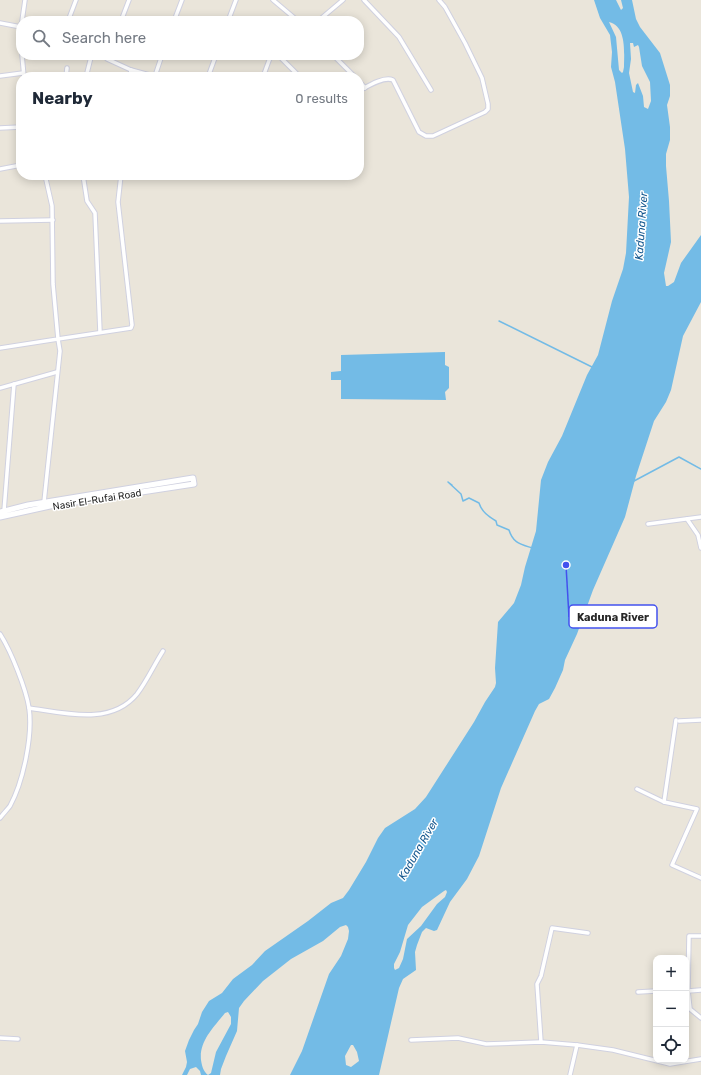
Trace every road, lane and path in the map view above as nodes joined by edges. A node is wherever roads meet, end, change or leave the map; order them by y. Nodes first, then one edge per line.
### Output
1 (25, 0) edge
2 (76, 0) edge
3 (130, 0) edge
4 (182, 0) edge
5 (236, 0) edge
6 (273, 0) edge
7 (343, 0) edge
8 (364, 0) edge
9 (439, 0) edge
10 (23, 16) edge
11 (70, 16) edge
12 (123, 16) edge
13 (176, 16) edge
14 (230, 16) edge
15 (292, 16) edge
16 (324, 16) edge
17 (0, 23) edge
18 (16, 25) edge
19 (22, 60) edge
20 (90, 60) edge
21 (109, 60) edge
22 (161, 60) edge
23 (214, 60) edge
24 (269, 60) edge
25 (283, 60) edge
26 (339, 60) edge
27 (66, 68) dead end
28 (131, 70) joint
29 (23, 72) edge
30 (66, 72) edge
31 (87, 72) edge
32 (138, 72) edge
33 (157, 72) edge
34 (210, 72) edge
35 (264, 72) edge
36 (295, 72) edge
37 (350, 72) edge
38 (16, 75) edge
39 (0, 76) edge
40 (365, 88) edge
41 (431, 90) dead end
42 (16, 127) edge
43 (0, 128) edge
44 (16, 166) edge
45 (0, 169) edge
46 (46, 180) edge
47 (84, 180) edge
48 (120, 180) edge
49 (53, 220) junction
50 (0, 222) edge
51 (100, 332) junction
52 (58, 339) junction
53 (0, 348) edge
54 (57, 372) junction
55 (14, 384) junction
56 (0, 388) edge
57 (194, 484) dead end
58 (116, 493) junction
59 (44, 502) junction
60 (2, 511) edge
61 (0, 517) edge
62 (701, 517) edge
63 (687, 519) junction
64 (648, 524) dead end
65 (701, 548) edge
66 (0, 634) edge
67 (163, 651) dead end
68 (29, 708) junction
69 (701, 720) edge
70 (637, 789) dead end
71 (664, 802) junction
72 (699, 809) edge
73 (0, 818) edge
74 (701, 878) edge
75 (588, 933) dead end
76 (701, 936) edge
77 (688, 955) edge
78 (701, 990) edge
79 (653, 991) edge
80 (689, 991) edge
81 (638, 992) dead end
82 (689, 1003) edge
83 (701, 1018) edge
84 (0, 1038) edge
85 (18, 1039) dead end
86 (411, 1040) dead end
87 (541, 1042) junction
88 (577, 1044) junction
89 (701, 1059) edge
90 (570, 1075) edge

1 - 10 street
2 - 11 street
3 - 12 street
4 - 13 street
5 - 14 street
6 - 15 street
7 - 16 street
8 - 41 street
9 - 40 street
17 - 18 street
19 - 29 street
20 - 31 street
21 - 28 street
22 - 33 street
23 - 34 street
24 - 35 street
25 - 36 street
26 - 37 street
27 - 30 street
28 - 32 street
38 - 39 street
42 - 43 street
44 - 45 street
46 - 49 street
47 - 51 street
48 - 51 street
49 - 50 street
49 - 52 street
51 - 52 street
52 - 53 street
52 - 54 street
54 - 55 street
54 - 59 street
55 - 56 street
55 - 60 street
57 - 58 main road
58 - 59 main road, Nasir El-Rufai Road
58 - 61 main road, Nasir El-Rufai Road
59 - 60 main road, Nasir El-Rufai Road
62 - 63 street
63 - 64 street
63 - 65 street
66 - 68 street
67 - 68 street
68 - 73 street
69 - 71 street
70 - 71 street
71 - 72 street
72 - 74 street
75 - 87 street
76 - 77 street
78 - 80 street
79 - 81 street
82 - 83 street
84 - 85 street
86 - 87 street
87 - 88 street
88 - 89 street
88 - 90 street

